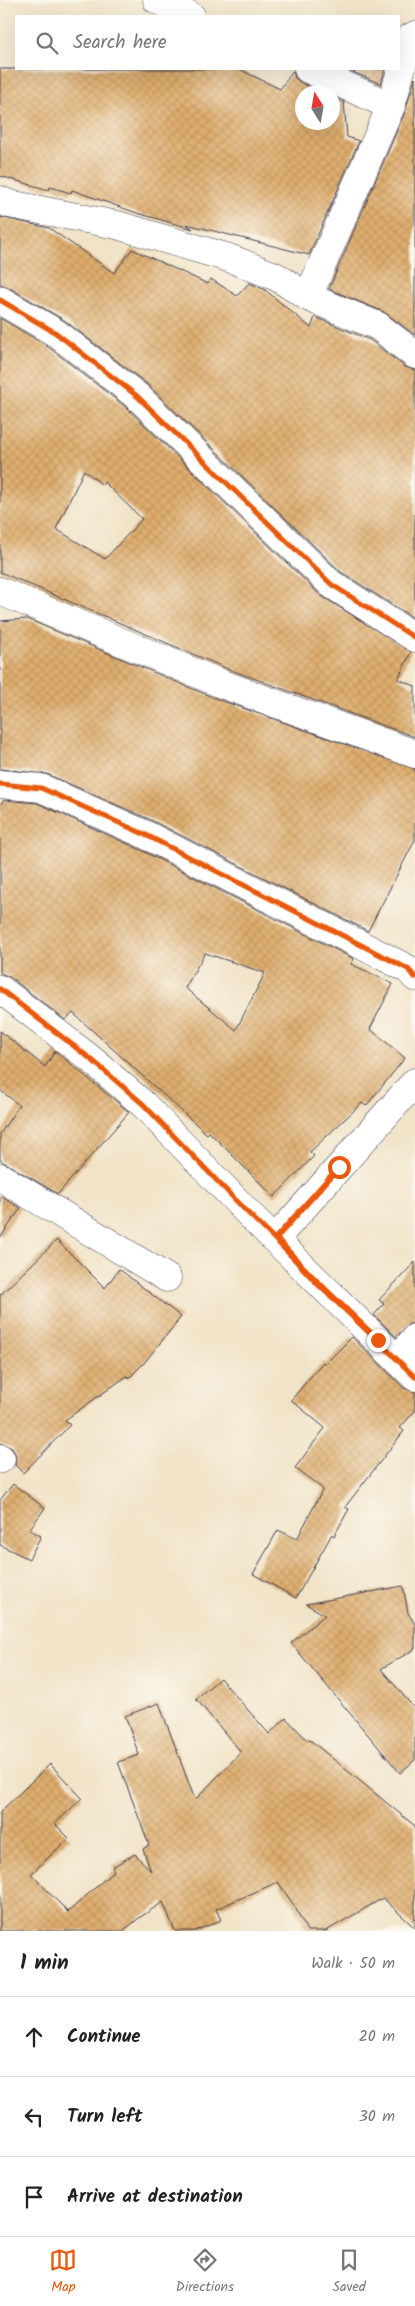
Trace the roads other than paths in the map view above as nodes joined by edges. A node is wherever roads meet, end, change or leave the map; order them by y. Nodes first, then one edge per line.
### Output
1 (157, 0) edge
2 (189, 15) edge
3 (413, 38) edge
4 (310, 70) edge
5 (391, 106) junction
6 (0, 200) edge
7 (308, 297) junction
8 (0, 300) edge
9 (415, 355) edge
10 (0, 591) edge
11 (415, 638) edge
12 (415, 754) edge
13 (0, 784) edge
14 (415, 977) edge
15 (0, 989) edge
16 (415, 1082) edge
17 (0, 1177) edge
18 (276, 1238) junction
19 (167, 1278) dead end
20 (415, 1338) edge
21 (407, 1369) edge

1 - 2 street
3 - 5 street
4 - 5 street
5 - 7 street
6 - 7 street
7 - 9 street
8 - 11 street
10 - 12 street
13 - 14 street
15 - 18 street
16 - 18 street
17 - 19 street
18 - 21 street
20 - 21 street

